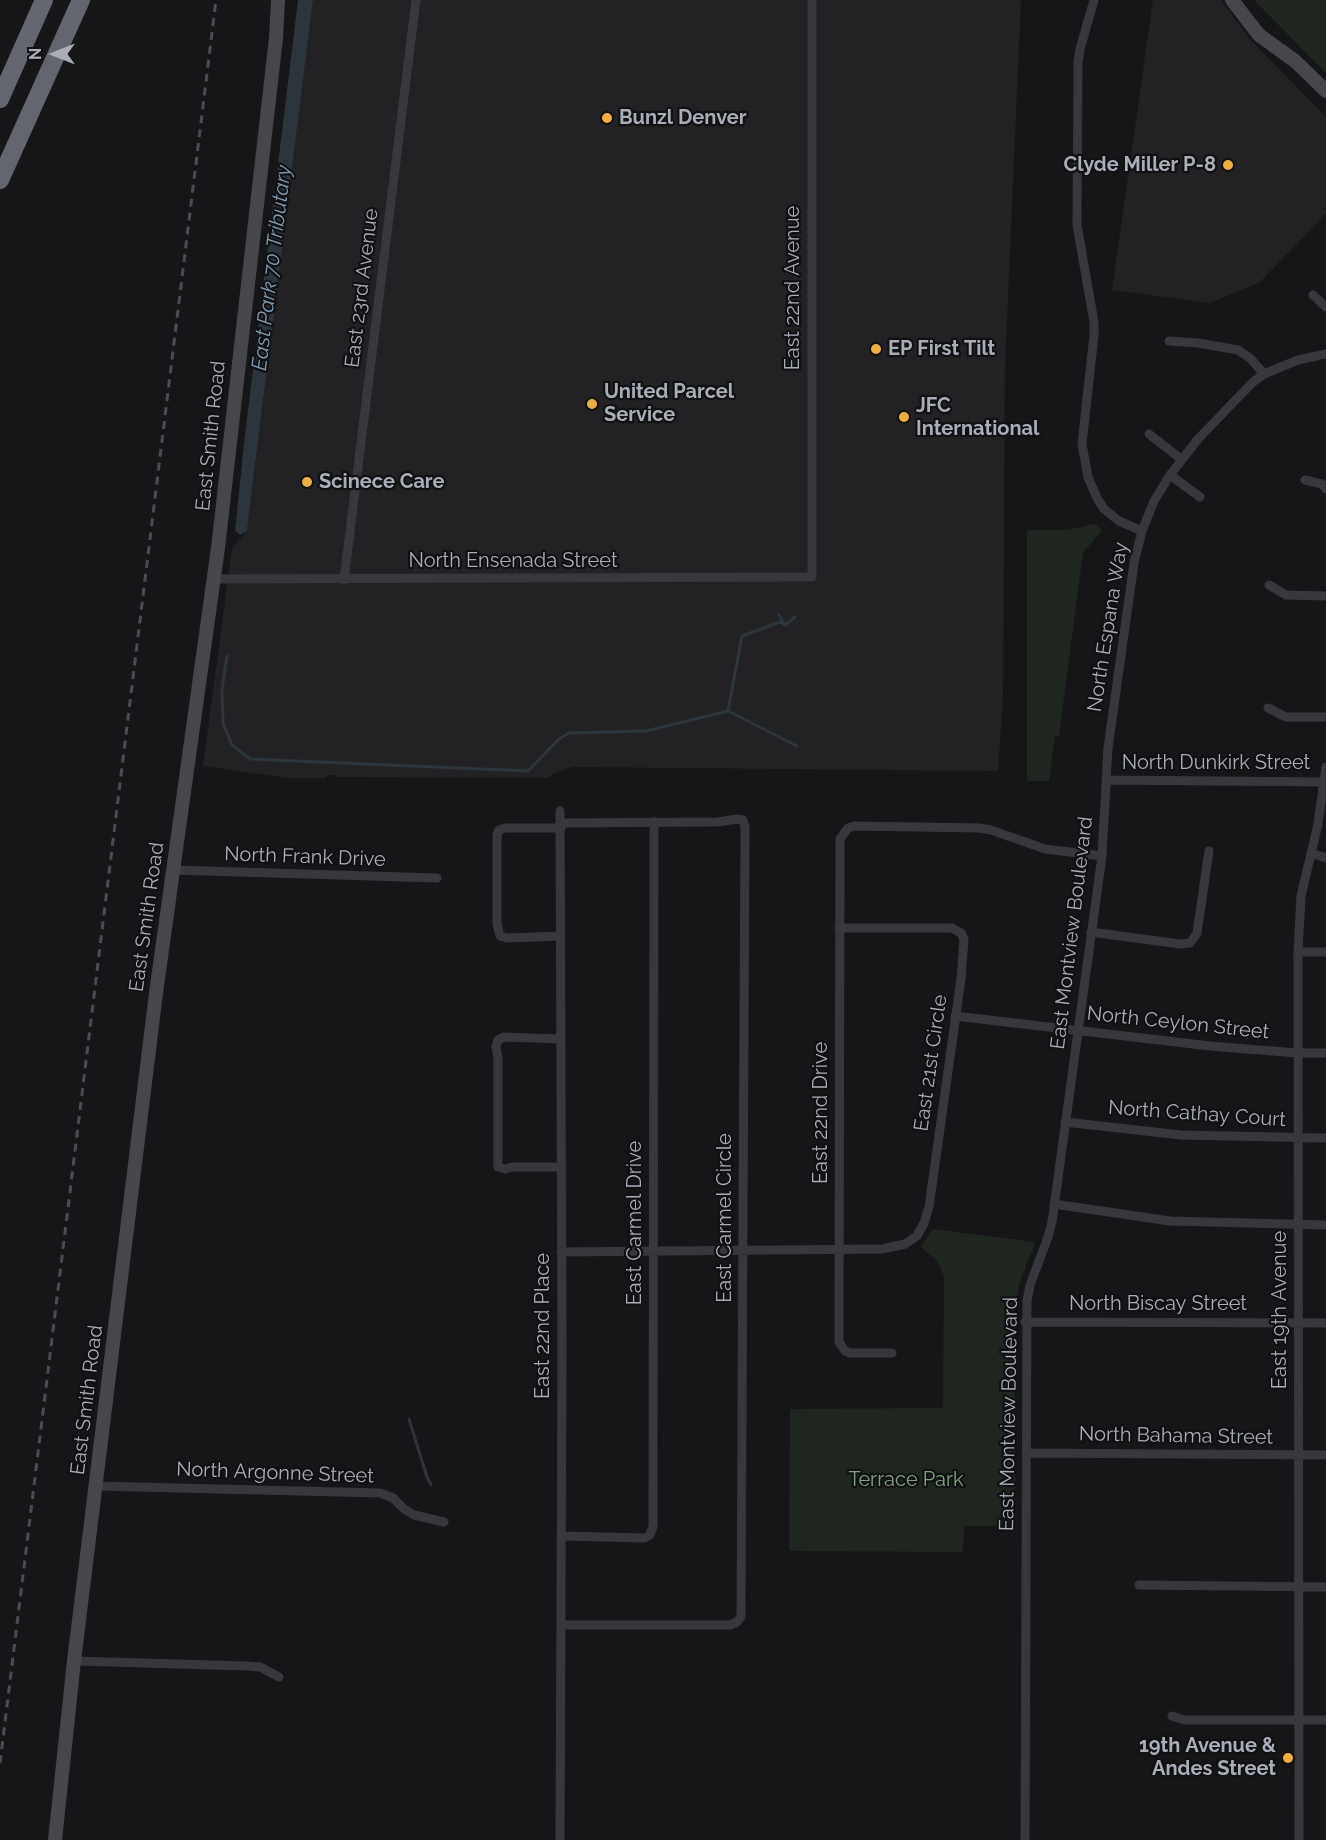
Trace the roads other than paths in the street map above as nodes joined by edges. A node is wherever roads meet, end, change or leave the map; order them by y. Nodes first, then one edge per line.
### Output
1 (44, 0) edge
2 (81, 0) edge
3 (278, 0) edge
4 (416, 0) edge
5 (812, 0) edge
6 (1094, 0) edge
7 (1232, 0) edge
8 (1326, 92) edge
9 (0, 99) edge
10 (0, 180) edge
11 (1313, 295) dead end
12 (1326, 307) edge
13 (1169, 341) dead end
14 (1326, 354) edge
15 (1264, 374) junction
16 (1149, 434) dead end
17 (1181, 459) junction
18 (1170, 475) junction
19 (1305, 480) dead end
20 (1326, 489) edge
21 (1200, 497) dead end
22 (1142, 531) junction
23 (812, 577) joint
24 (214, 579) junction
25 (344, 580) junction
26 (1269, 585) dead end
27 (1326, 596) edge
28 (1268, 708) dead end
29 (1326, 717) edge
30 (1326, 767) edge
31 (1107, 780) junction
32 (1325, 782) edge
33 (560, 811) dead end
34 (654, 822) junction
35 (561, 826) junction
36 (1209, 851) dead end
37 (1311, 853) junction
38 (1102, 856) junction
39 (1326, 858) edge
40 (172, 870) junction
41 (437, 878) dead end
42 (840, 928) junction
43 (1091, 932) junction
44 (561, 936) junction
45 (1298, 952) junction
46 (1326, 952) edge
47 (955, 1016) junction
48 (1077, 1031) junction
49 (560, 1039) junction
50 (1297, 1053) junction
51 (1326, 1053) edge
52 (1065, 1122) junction
53 (1326, 1138) edge
54 (1298, 1139) junction
55 (560, 1167) junction
56 (1054, 1204) junction
57 (1298, 1225) junction
58 (1326, 1225) edge
59 (838, 1249) junction
60 (742, 1251) junction
61 (561, 1252) junction
62 (652, 1252) junction
63 (1025, 1322) junction
64 (1299, 1322) junction
65 (1326, 1323) edge
66 (891, 1353) dead end
67 (1026, 1453) junction
68 (1298, 1455) junction
69 (1326, 1455) edge
70 (96, 1486) junction
71 (444, 1522) dead end
72 (562, 1536) junction
73 (1139, 1586) dead end
74 (1299, 1587) junction
75 (1326, 1587) edge
76 (562, 1625) junction
77 (74, 1661) junction
78 (279, 1677) dead end
79 (1172, 1716) dead end
80 (1300, 1720) junction
81 (1326, 1720) edge
82 (55, 1840) edge
83 (560, 1840) edge
84 (1025, 1840) edge
85 (1299, 1840) edge

1 - 9 highway
2 - 10 highway
3 - 24 street, East Smith Road
4 - 25 street, East 23rd Avenue
5 - 23 street, East 22nd Avenue
6 - 22 street
7 - 8 street
11 - 12 street
13 - 15 street
14 - 15 street, North Espana Way
15 - 17 street, North Espana Way
16 - 17 street
17 - 18 street, North Espana Way
18 - 21 street
18 - 22 street, North Espana Way
19 - 20 street
22 - 31 street, North Espana Way
23 - 25 street, North Ensenada Street
24 - 25 street, North Ensenada Street
24 - 40 street, East Smith Road
26 - 27 street
28 - 29 street
30 - 32 street, East 19th Avenue
31 - 32 street, North Dunkirk Street
31 - 38 street, East Montview Boulevard
32 - 37 street, East 19th Avenue
33 - 35 street, East 22nd Place
34 - 35 street, East Carmel Circle
34 - 60 street, East Carmel Circle
34 - 62 street, East Carmel Drive
35 - 44 street, East 22nd Place
35 - 44 street, East Carmel Circle
36 - 43 street
37 - 39 street
37 - 45 street, East 19th Avenue
38 - 42 street, East 22nd Drive
38 - 43 street, East Montview Boulevard
40 - 41 street, North Frank Drive
40 - 70 street, East Smith Road
42 - 47 street, East 21st Circle
42 - 59 street, East 22nd Drive
43 - 48 street, East Montview Boulevard
44 - 49 street, East 22nd Place
45 - 46 street
45 - 50 street, East 19th Avenue
47 - 48 street, North Ceylon Street
47 - 59 street, East 21st Circle
48 - 50 street, North Ceylon Street
48 - 52 street, East Montview Boulevard
49 - 55 street, East 22nd Place
49 - 55 street
50 - 51 street, North Ceylon Street
50 - 54 street, East 19th Avenue
52 - 54 street, North Cathay Court
52 - 56 street, East Montview Boulevard
53 - 54 street, North Cathay Court
54 - 57 street, East 19th Avenue
55 - 61 street, East 22nd Place
56 - 57 street
56 - 63 street, East Montview Boulevard
57 - 58 street
57 - 64 street, East 19th Avenue
59 - 60 street, East 21st Circle
59 - 66 street, East 22nd Drive
60 - 62 street, East 21st Circle
60 - 76 street, East Carmel Circle
61 - 62 street, East 21st Circle
61 - 72 street, East 22nd Place
62 - 72 street, East Carmel Drive
63 - 64 street, North Biscay Street
63 - 67 street, East Montview Boulevard
64 - 65 street, North Biscay Street
64 - 68 street, East 19th Avenue
67 - 68 street, North Bahama Street
67 - 84 street, East Montview Boulevard
68 - 69 street, North Bahama Street
68 - 74 street, East 19th Avenue
70 - 71 street, North Argonne Street
70 - 77 street, East Smith Road
72 - 76 street, East 22nd Place
73 - 74 street
74 - 75 street
74 - 80 street, East 19th Avenue
76 - 83 street, East 22nd Place
77 - 78 street
77 - 82 street, East Smith Road
79 - 80 street
80 - 81 street
80 - 85 street, East 19th Avenue

